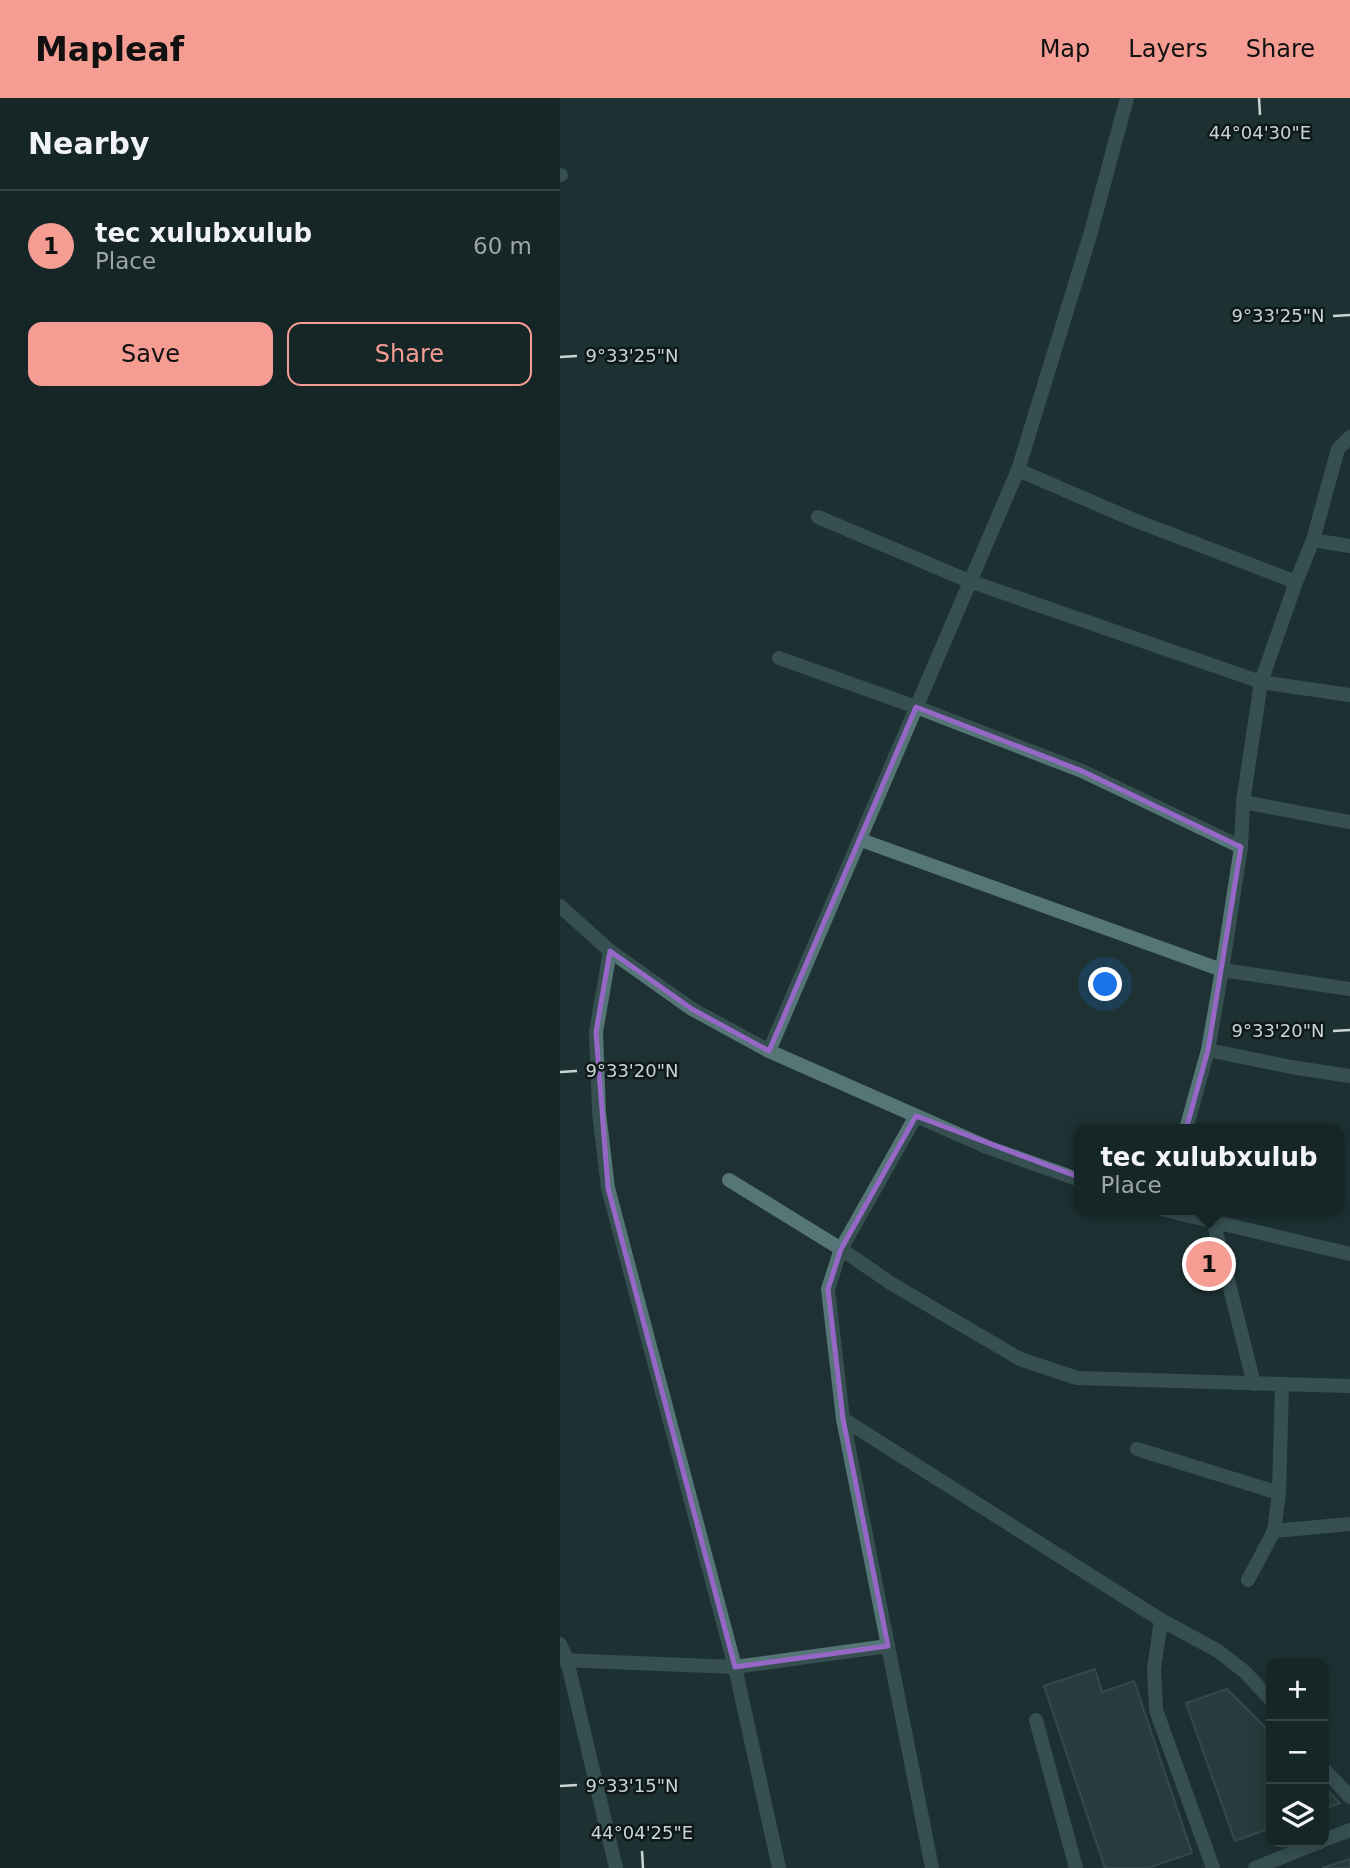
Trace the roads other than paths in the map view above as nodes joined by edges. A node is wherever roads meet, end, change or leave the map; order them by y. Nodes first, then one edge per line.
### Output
1 (1127, 98) edge
2 (1350, 437) edge
3 (1018, 470) junction
4 (818, 517) dead end
5 (1313, 540) junction
6 (1350, 545) edge
7 (969, 580) junction
8 (1296, 582) junction
9 (779, 658) dead end
10 (1261, 681) junction
11 (1350, 695) edge
12 (916, 707) junction
13 (1243, 802) junction
14 (1350, 822) edge
15 (861, 841) junction
16 (1241, 847) junction
17 (560, 906) edge
18 (610, 951) junction
19 (1222, 970) junction
20 (1350, 989) edge
21 (1208, 1050) junction
22 (769, 1051) junction
23 (1350, 1076) edge
24 (916, 1116) junction
25 (1187, 1124) edge
26 (1074, 1178) edge
27 (729, 1180) dead end
28 (1189, 1215) edge
29 (1213, 1220) junction
30 (841, 1249) junction
31 (1350, 1254) edge
32 (1254, 1384) junction
33 (1282, 1385) junction
34 (1350, 1386) edge
35 (843, 1419) junction
36 (1137, 1449) dead end
37 (1279, 1493) junction
38 (1350, 1524) edge
39 (1274, 1531) junction
40 (1248, 1580) dead end
41 (1161, 1620) junction
42 (560, 1644) edge
43 (888, 1646) junction
44 (563, 1660) edge
45 (735, 1667) junction
46 (1266, 1695) edge
47 (1036, 1720) dead end
48 (1329, 1774) edge
49 (1350, 1797) edge
50 (1350, 1830) edge
51 (1329, 1838) edge
52 (1307, 1847) edge
53 (616, 1868) edge
54 (779, 1868) edge
55 (932, 1868) edge
56 (1076, 1868) edge
57 (1213, 1868) edge
58 (1255, 1868) edge

1 - 3 street
2 - 5 street
3 - 7 street
3 - 8 street
4 - 7 street
5 - 6 street
5 - 8 street
7 - 10 street
7 - 12 street
8 - 10 street
9 - 12 street
10 - 11 street
10 - 13 street
12 - 15 street
12 - 16 street
13 - 14 street
13 - 16 street
15 - 19 street
15 - 22 street
16 - 19 street
17 - 18 street
18 - 22 street
18 - 45 street
19 - 20 street
19 - 21 street
21 - 23 street
21 - 25 street
22 - 24 street
24 - 26 street
24 - 30 street
27 - 30 street
28 - 29 street
29 - 31 street
29 - 32 street
30 - 32 street
30 - 35 street
32 - 33 street
33 - 34 street
33 - 37 street
35 - 41 street
35 - 43 street
36 - 37 street
37 - 39 street
38 - 39 street
39 - 40 street
41 - 46 street
41 - 57 street
42 - 44 street
43 - 45 street
43 - 55 street
44 - 45 street
44 - 53 street
45 - 54 street
47 - 56 street
48 - 49 street
50 - 51 street
52 - 58 street

